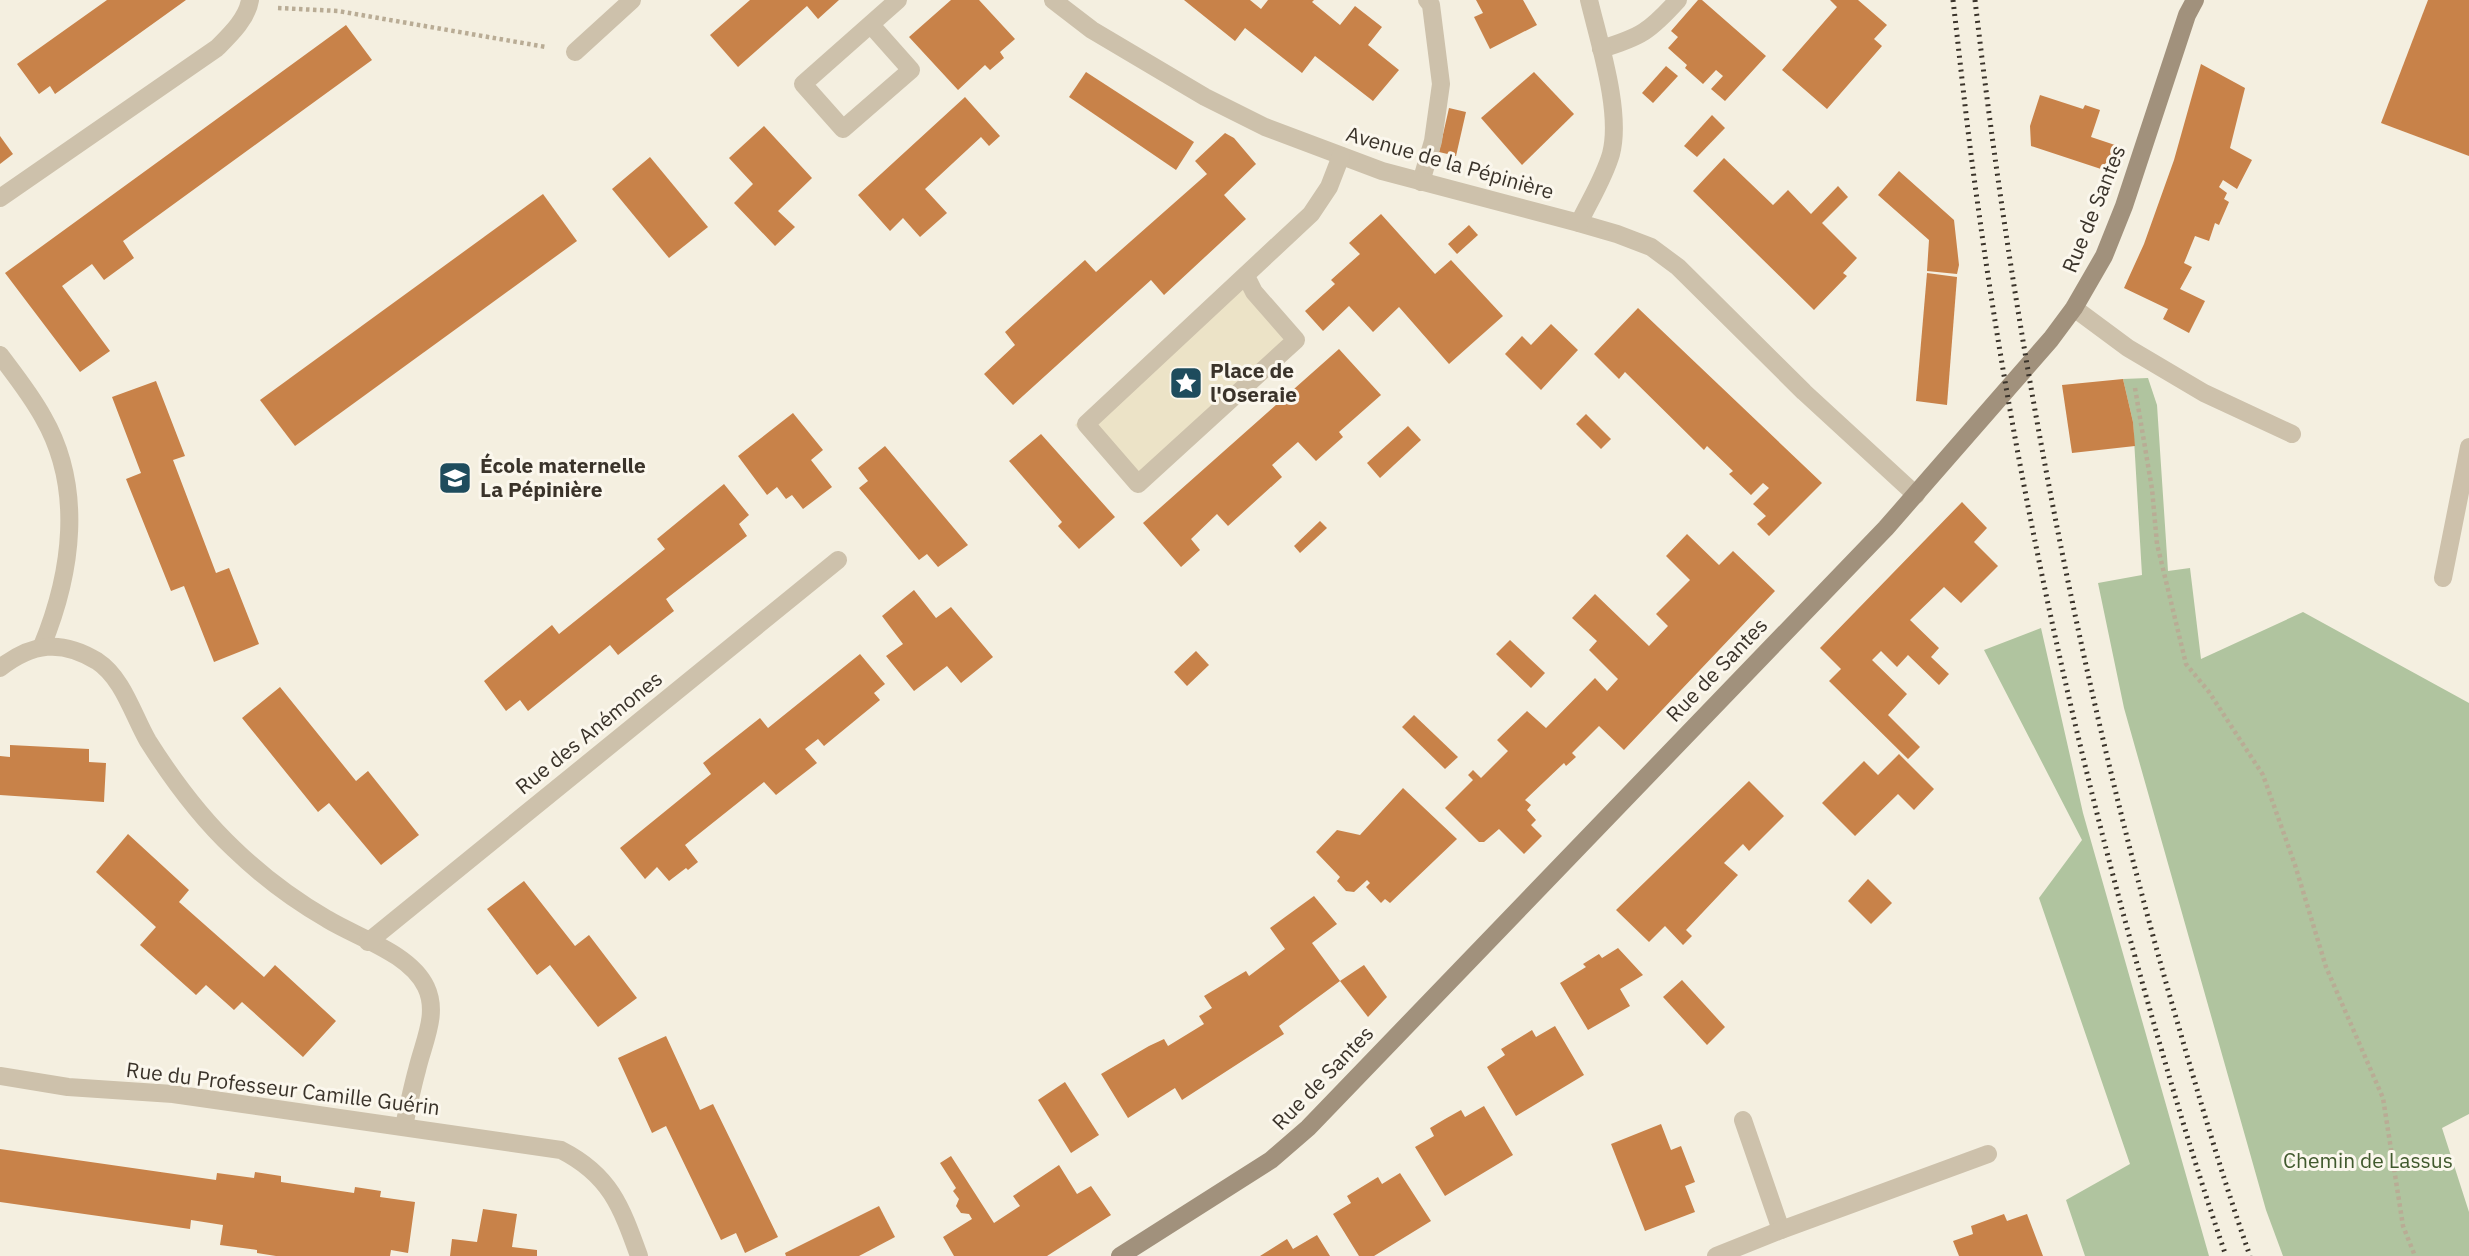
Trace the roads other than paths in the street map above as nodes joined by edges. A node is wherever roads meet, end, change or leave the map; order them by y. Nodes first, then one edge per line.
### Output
1 (632, 0) edge
2 (898, 0) edge
3 (1053, 0) edge
4 (1427, 0) edge
5 (1589, 0) edge
6 (1678, 0) edge
7 (2195, 0) edge
8 (250, 3) edge
9 (870, 25) junction
10 (1601, 49) junction
11 (575, 52) road end
12 (1341, 156) junction
13 (1421, 183) junction
14 (0, 198) edge
15 (1579, 223) junction
16 (1246, 276) junction
17 (2074, 308) junction
18 (0, 355) edge
19 (2291, 434) dead end
20 (2469, 447) edge
21 (1916, 495) junction
22 (838, 561) dead end
23 (2443, 578) dead end
24 (42, 646) junction
25 (0, 668) edge
26 (368, 942) junction
27 (0, 1076) edge
28 (1743, 1120) dead end
29 (404, 1126) junction
30 (1988, 1154) dead end
31 (1781, 1230) junction
32 (639, 1256) edge
33 (1120, 1256) edge
34 (1716, 1256) edge

1 - 11 street
2 - 9 street
3 - 12 street, Avenue de la Pépinière
4 - 13 street
5 - 10 street
6 - 10 street
7 - 17 street, Rue de Santes
8 - 14 street
9 - 9 street
10 - 15 street
12 - 13 street, Avenue de la Pépinière
12 - 16 street
13 - 15 street, Avenue de la Pépinière
15 - 21 street, Avenue de la Pépinière
16 - 16 street
17 - 19 street
17 - 21 street, Rue de Santes
18 - 24 street
20 - 23 street
21 - 33 street, Rue de Santes
22 - 26 street, Rue des Anémones
24 - 25 street
24 - 26 street
26 - 29 street
27 - 29 street, Rue du Professeur Camille Guérin
28 - 31 street
29 - 32 street, Rue du Professeur Camille Guérin
30 - 31 street
31 - 34 street

